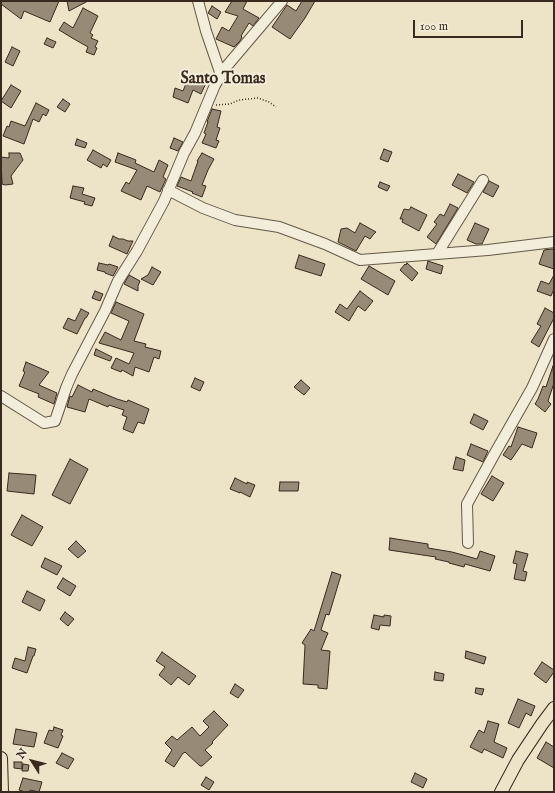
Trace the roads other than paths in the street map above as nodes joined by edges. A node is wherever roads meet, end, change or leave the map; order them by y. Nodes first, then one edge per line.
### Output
1 (198, 1) edge
2 (282, 1) edge
3 (221, 75) junction
4 (484, 180) dead end
5 (168, 190) junction
6 (554, 242) edge
7 (437, 254) junction
8 (554, 340) edge
9 (1, 396) edge
10 (468, 543) dead end
11 (554, 708) edge
12 (1, 758) edge
13 (2, 792) edge
14 (501, 792) edge

1 - 3 street
2 - 3 street
3 - 5 street
4 - 7 street
5 - 7 street
5 - 9 street
6 - 7 street
8 - 10 street
11 - 14 main road
12 - 13 main road

